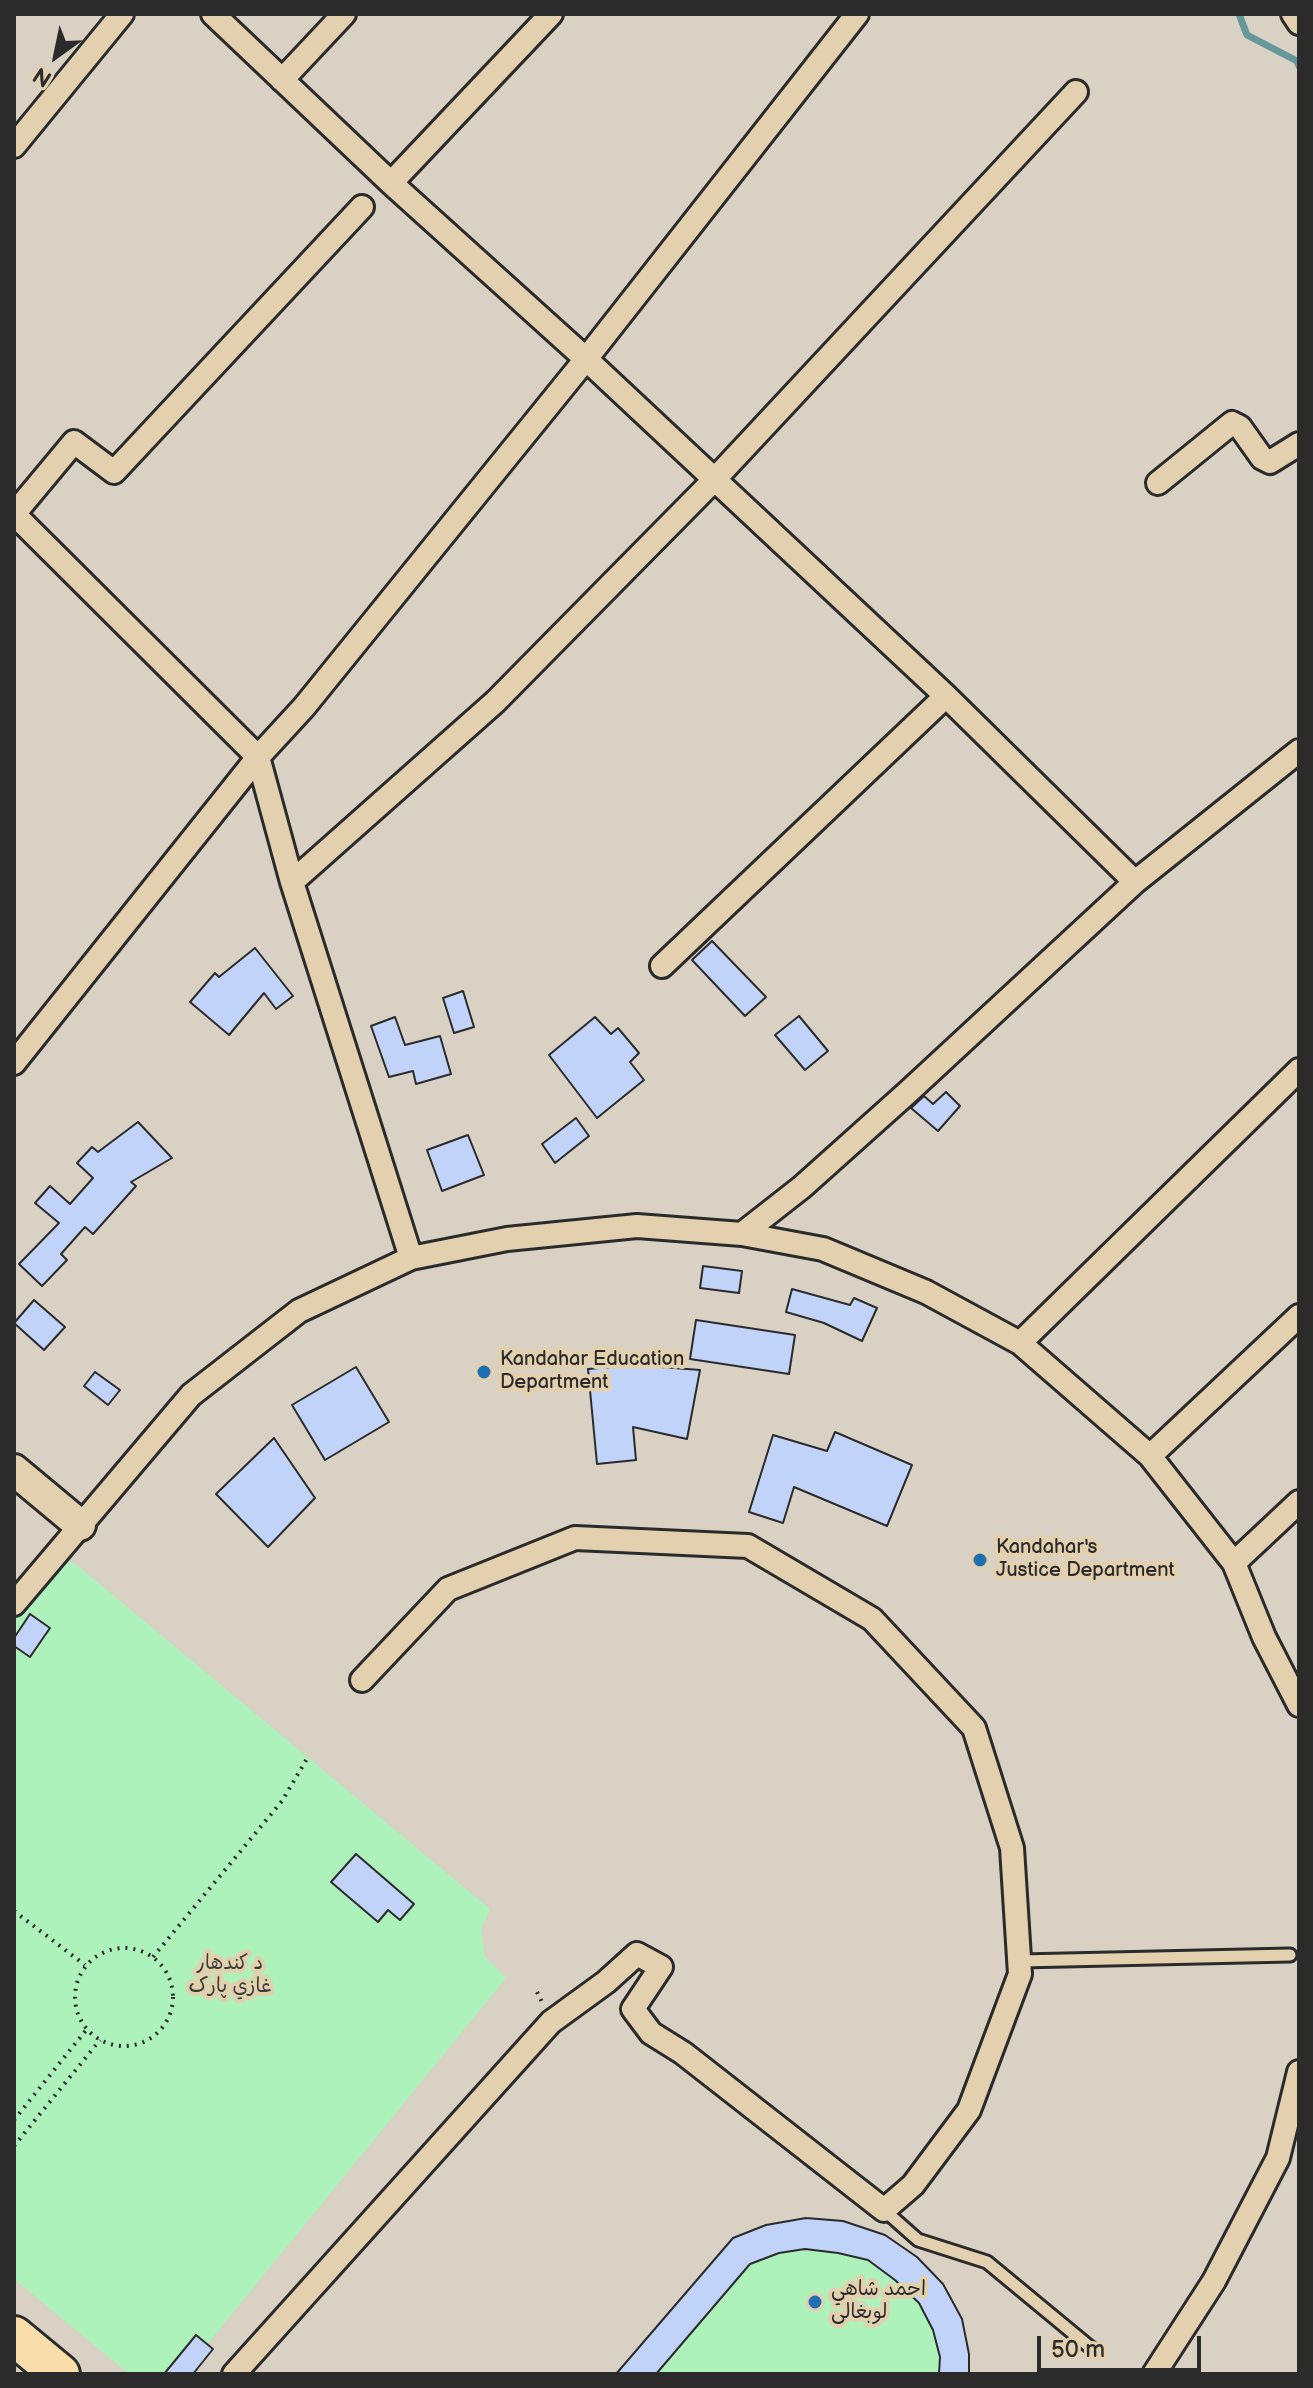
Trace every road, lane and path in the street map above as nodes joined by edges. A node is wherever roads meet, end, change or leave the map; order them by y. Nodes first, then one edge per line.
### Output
1 (122, 14) edge
2 (213, 14) edge
3 (344, 14) edge
4 (551, 14) edge
5 (857, 14) edge
6 (1293, 14) edge
7 (1299, 23) edge
8 (282, 80) junction
9 (1076, 92) dead end
10 (14, 146) edge
11 (391, 183) junction
12 (362, 207) dead end
13 (586, 359) junction
14 (1299, 444) edge
15 (714, 480) junction
16 (1158, 483) dead end
17 (14, 514) edge
18 (946, 696) junction
19 (1299, 751) edge
20 (258, 757) junction
21 (292, 882) junction
22 (1135, 882) junction
23 (662, 966) dead end
24 (14, 1063) edge
25 (1299, 1070) edge
26 (742, 1234) junction
27 (411, 1258) junction
28 (1299, 1316) edge
29 (1020, 1343) junction
30 (1150, 1456) junction
31 (14, 1470) edge
32 (1299, 1502) edge
33 (80, 1525) junction
34 (1234, 1563) junction
35 (14, 1604) edge
36 (362, 1680) dead end
37 (1299, 1705) edge
38 (308, 1757) dead end
39 (14, 1911) edge
40 (1290, 1955) dead end
41 (153, 1958) junction
42 (1020, 1961) junction
43 (86, 1966) junction
44 (87, 2029) junction
45 (100, 2040) junction
46 (1299, 2072) edge
47 (14, 2120) edge
48 (14, 2146) edge
49 (884, 2210) junction
50 (14, 2336) edge
51 (1091, 2348) dead end
52 (60, 2374) edge
53 (234, 2374) edge
54 (1154, 2374) edge

1 - 10 street
2 - 8 street
3 - 8 street
4 - 11 street
5 - 13 street
6 - 7 street
8 - 11 street
9 - 15 street
11 - 13 street
12 - 17 street
13 - 15 street
13 - 20 street
14 - 16 street
15 - 18 street
15 - 21 street
17 - 20 street
18 - 22 street
18 - 23 street
19 - 22 street
20 - 21 street
20 - 24 street
21 - 27 street
22 - 26 street
25 - 29 street
26 - 27 street
26 - 29 street
27 - 33 street
28 - 30 street
29 - 30 street
30 - 34 street
31 - 33 street
32 - 34 street
33 - 35 street
34 - 37 street
36 - 42 street
38 - 41 path
39 - 43 path
40 - 42 lane
41 - 43 path
41 - 45 path
42 - 49 street
43 - 44 path
44 - 45 path
44 - 47 path
45 - 48 path
46 - 54 street
49 - 51 lane
49 - 53 street
50 - 52 highway

